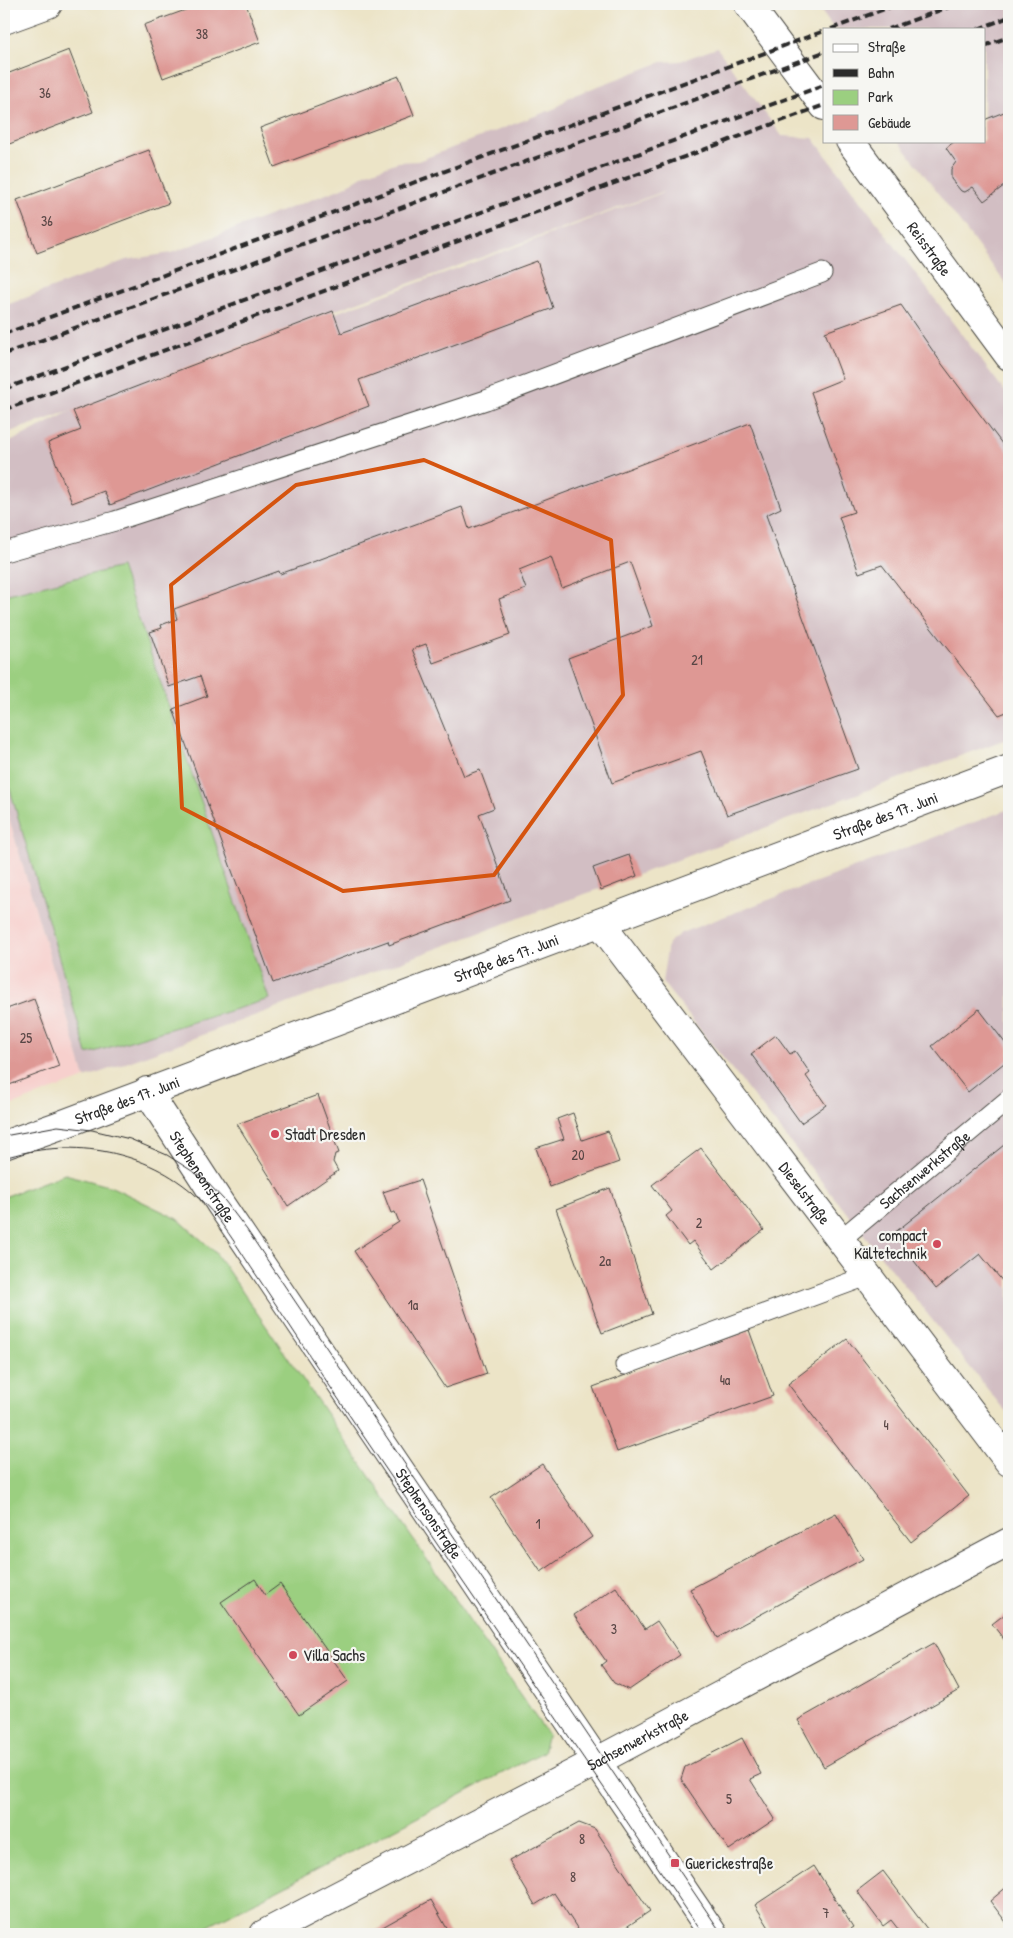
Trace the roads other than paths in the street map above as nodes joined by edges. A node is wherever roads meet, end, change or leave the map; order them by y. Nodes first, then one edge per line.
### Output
1 (48, 4) edge
2 (748, 4) edge
3 (4, 20) edge
4 (823, 105) edge
5 (851, 142) edge
6 (822, 274) dead end
7 (1009, 356) edge
8 (4, 552) edge
9 (1009, 769) edge
10 (600, 923) junction
11 (147, 1091) junction
12 (1009, 1098) edge
13 (4, 1144) edge
14 (840, 1240) junction
15 (867, 1276) junction
16 (625, 1365) dead end
17 (1009, 1462) edge
18 (1009, 1542) edge
19 (596, 1761) junction
20 (264, 1934) edge
21 (713, 1934) edge

1 - 3 street
2 - 4 street
5 - 7 street, Reisstraße
6 - 8 lane
9 - 10 street, Straße des 17. Juni
10 - 11 street, Straße des 17. Juni
10 - 14 street, Dieselstraße
11 - 13 street, Straße des 17. Juni
11 - 19 street, Stephensonstraße
12 - 14 lane, Sachsenwerkstraße
14 - 15 street, Dieselstraße
15 - 16 lane
15 - 17 street, Dieselstraße
18 - 19 street, Sachsenwerkstraße
19 - 20 street, Sachsenwerkstraße
19 - 21 street, Stephensonstraße

